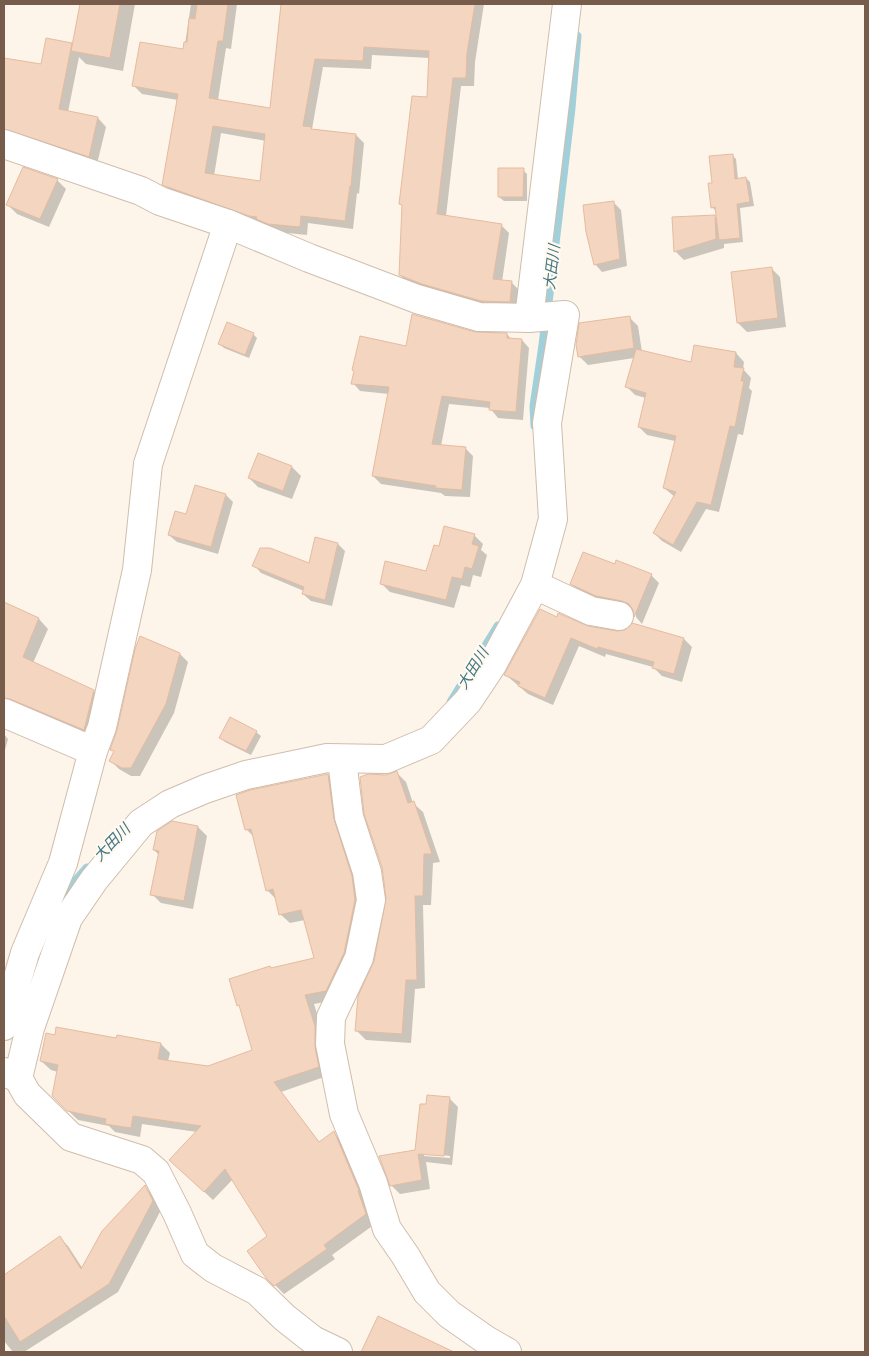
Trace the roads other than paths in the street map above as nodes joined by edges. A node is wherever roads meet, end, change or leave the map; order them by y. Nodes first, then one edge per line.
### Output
1 (567, 4) edge
2 (4, 144) edge
3 (228, 224) junction
4 (529, 318) junction
5 (535, 585) junction
6 (619, 616) dead end
7 (4, 713) edge
8 (93, 751) junction
9 (342, 760) junction
10 (4, 1026) edge
11 (11, 1075) edge
12 (338, 1352) edge
13 (507, 1352) edge

1 - 4 street
2 - 3 street
3 - 4 street
3 - 8 street
4 - 5 street
5 - 6 street
5 - 9 street
7 - 8 street
8 - 10 street
9 - 11 street
9 - 13 street
11 - 12 street

